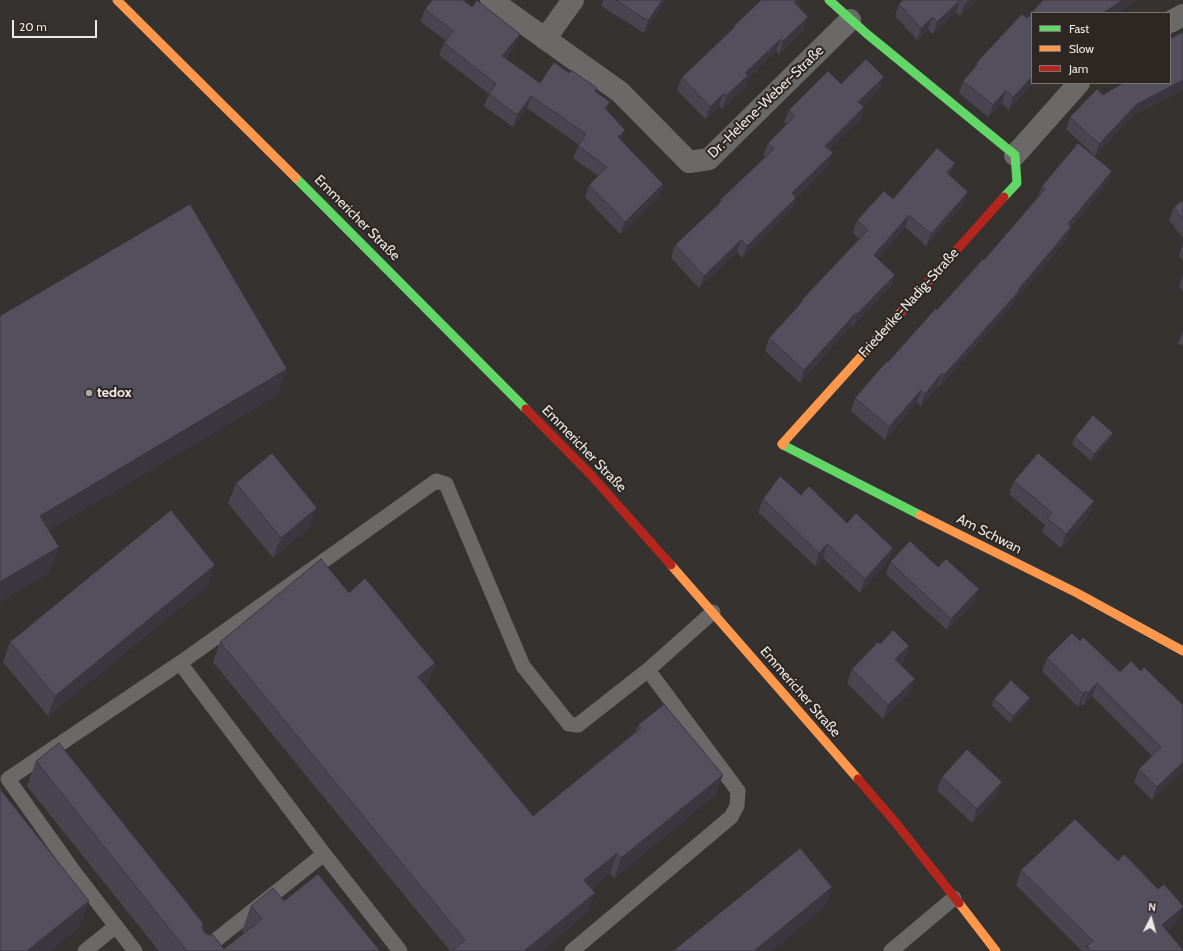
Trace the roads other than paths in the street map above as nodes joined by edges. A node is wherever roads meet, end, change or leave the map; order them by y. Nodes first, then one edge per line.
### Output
1 (117, 0) edge
2 (491, 0) edge
3 (573, 0) edge
4 (832, 1) edge
5 (1183, 15) edge
6 (850, 20) junction
7 (1171, 21) edge
8 (545, 39) junction
9 (1078, 84) edge
10 (1015, 155) junction
11 (782, 444) joint
12 (713, 612) junction
13 (1183, 651) edge
14 (180, 663) junction
15 (648, 670) junction
16 (4, 774) edge
17 (324, 854) junction
18 (954, 898) junction
19 (116, 926) junction
20 (85, 951) edge
21 (135, 951) edge
22 (202, 951) edge
23 (400, 951) edge
24 (572, 951) edge
25 (891, 951) edge
26 (996, 951) edge

1 - 12 main road, Emmericher Straße
2 - 8 street, Dr.-Helene-Weber-Straße
3 - 8 street
4 - 6 main road
5 - 7 street
6 - 8 street, Dr.-Helene-Weber-Straße
6 - 10 main road
9 - 10 street
10 - 11 main road, Friederike-Nadig-Straße
11 - 13 main road, Am Schwan
12 - 15 lane
12 - 18 main road, Emmericher Straße
14 - 15 lane
14 - 16 lane
14 - 17 lane
15 - 24 lane
16 - 19 lane
17 - 22 lane
17 - 23 lane
18 - 25 lane
18 - 26 main road, Emmericher Straße
19 - 20 lane
19 - 21 lane

